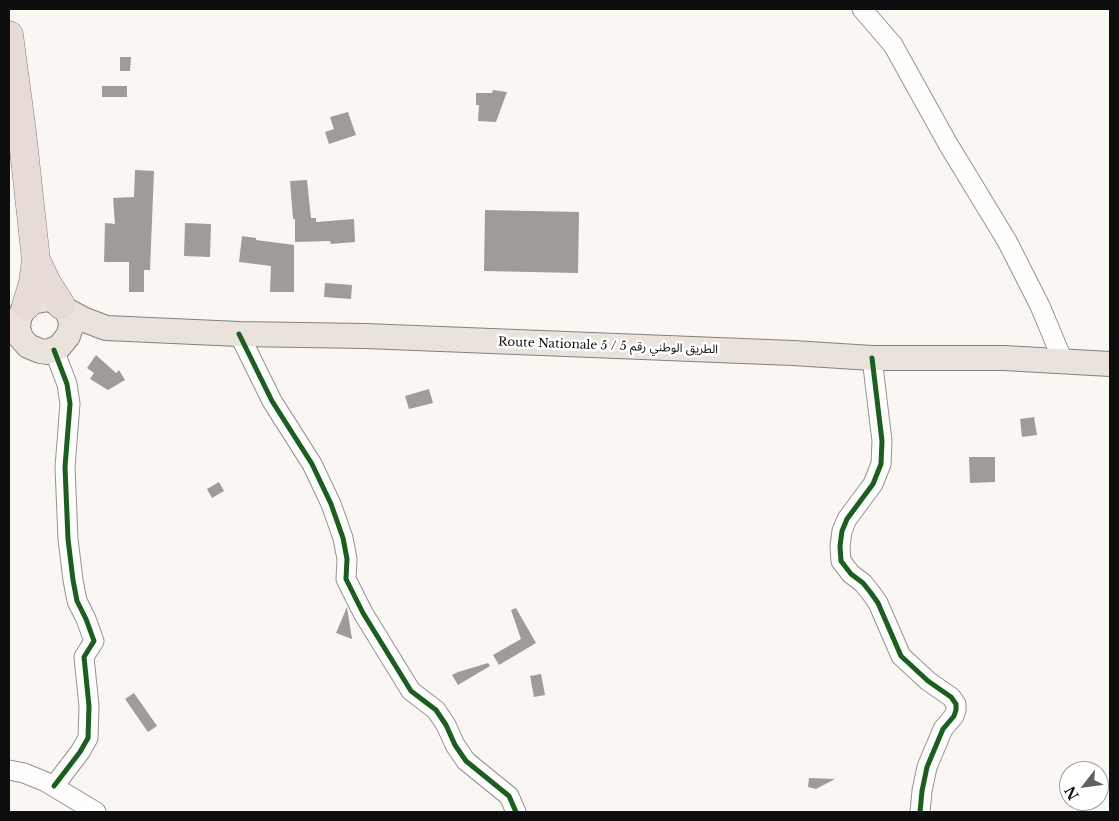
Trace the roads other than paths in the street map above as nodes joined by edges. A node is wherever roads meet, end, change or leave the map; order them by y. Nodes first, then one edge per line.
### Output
1 (862, 9) edge
2 (9, 35) edge
3 (36, 260) junction
4 (63, 307) junction
5 (19, 310) edge
6 (106, 328) junction
7 (239, 334) junction
8 (18, 342) edge
9 (58, 347) junction
10 (872, 358) junction
11 (1063, 361) junction
12 (1110, 364) edge
13 (9, 770) edge
14 (54, 786) junction
15 (96, 812) edge
16 (516, 812) edge
17 (920, 812) edge

1 - 11 street
2 - 3 highway
3 - 4 highway
3 - 5 highway
4 - 5 main road
4 - 6 main road
4 - 9 main road
5 - 8 main road
6 - 7 main road, Route Nationale 5 / الطريق الوطني رقم 5
6 - 9 main road
7 - 10 main road, Route Nationale 5 / الطريق الوطني رقم 5
7 - 16 street
8 - 9 main road
9 - 14 street
10 - 11 main road, Route Nationale 5 / الطريق الوطني رقم 5
10 - 17 street
11 - 12 main road, Route Nationale 5 / الطريق الوطني رقم 5
13 - 14 street
14 - 15 street

